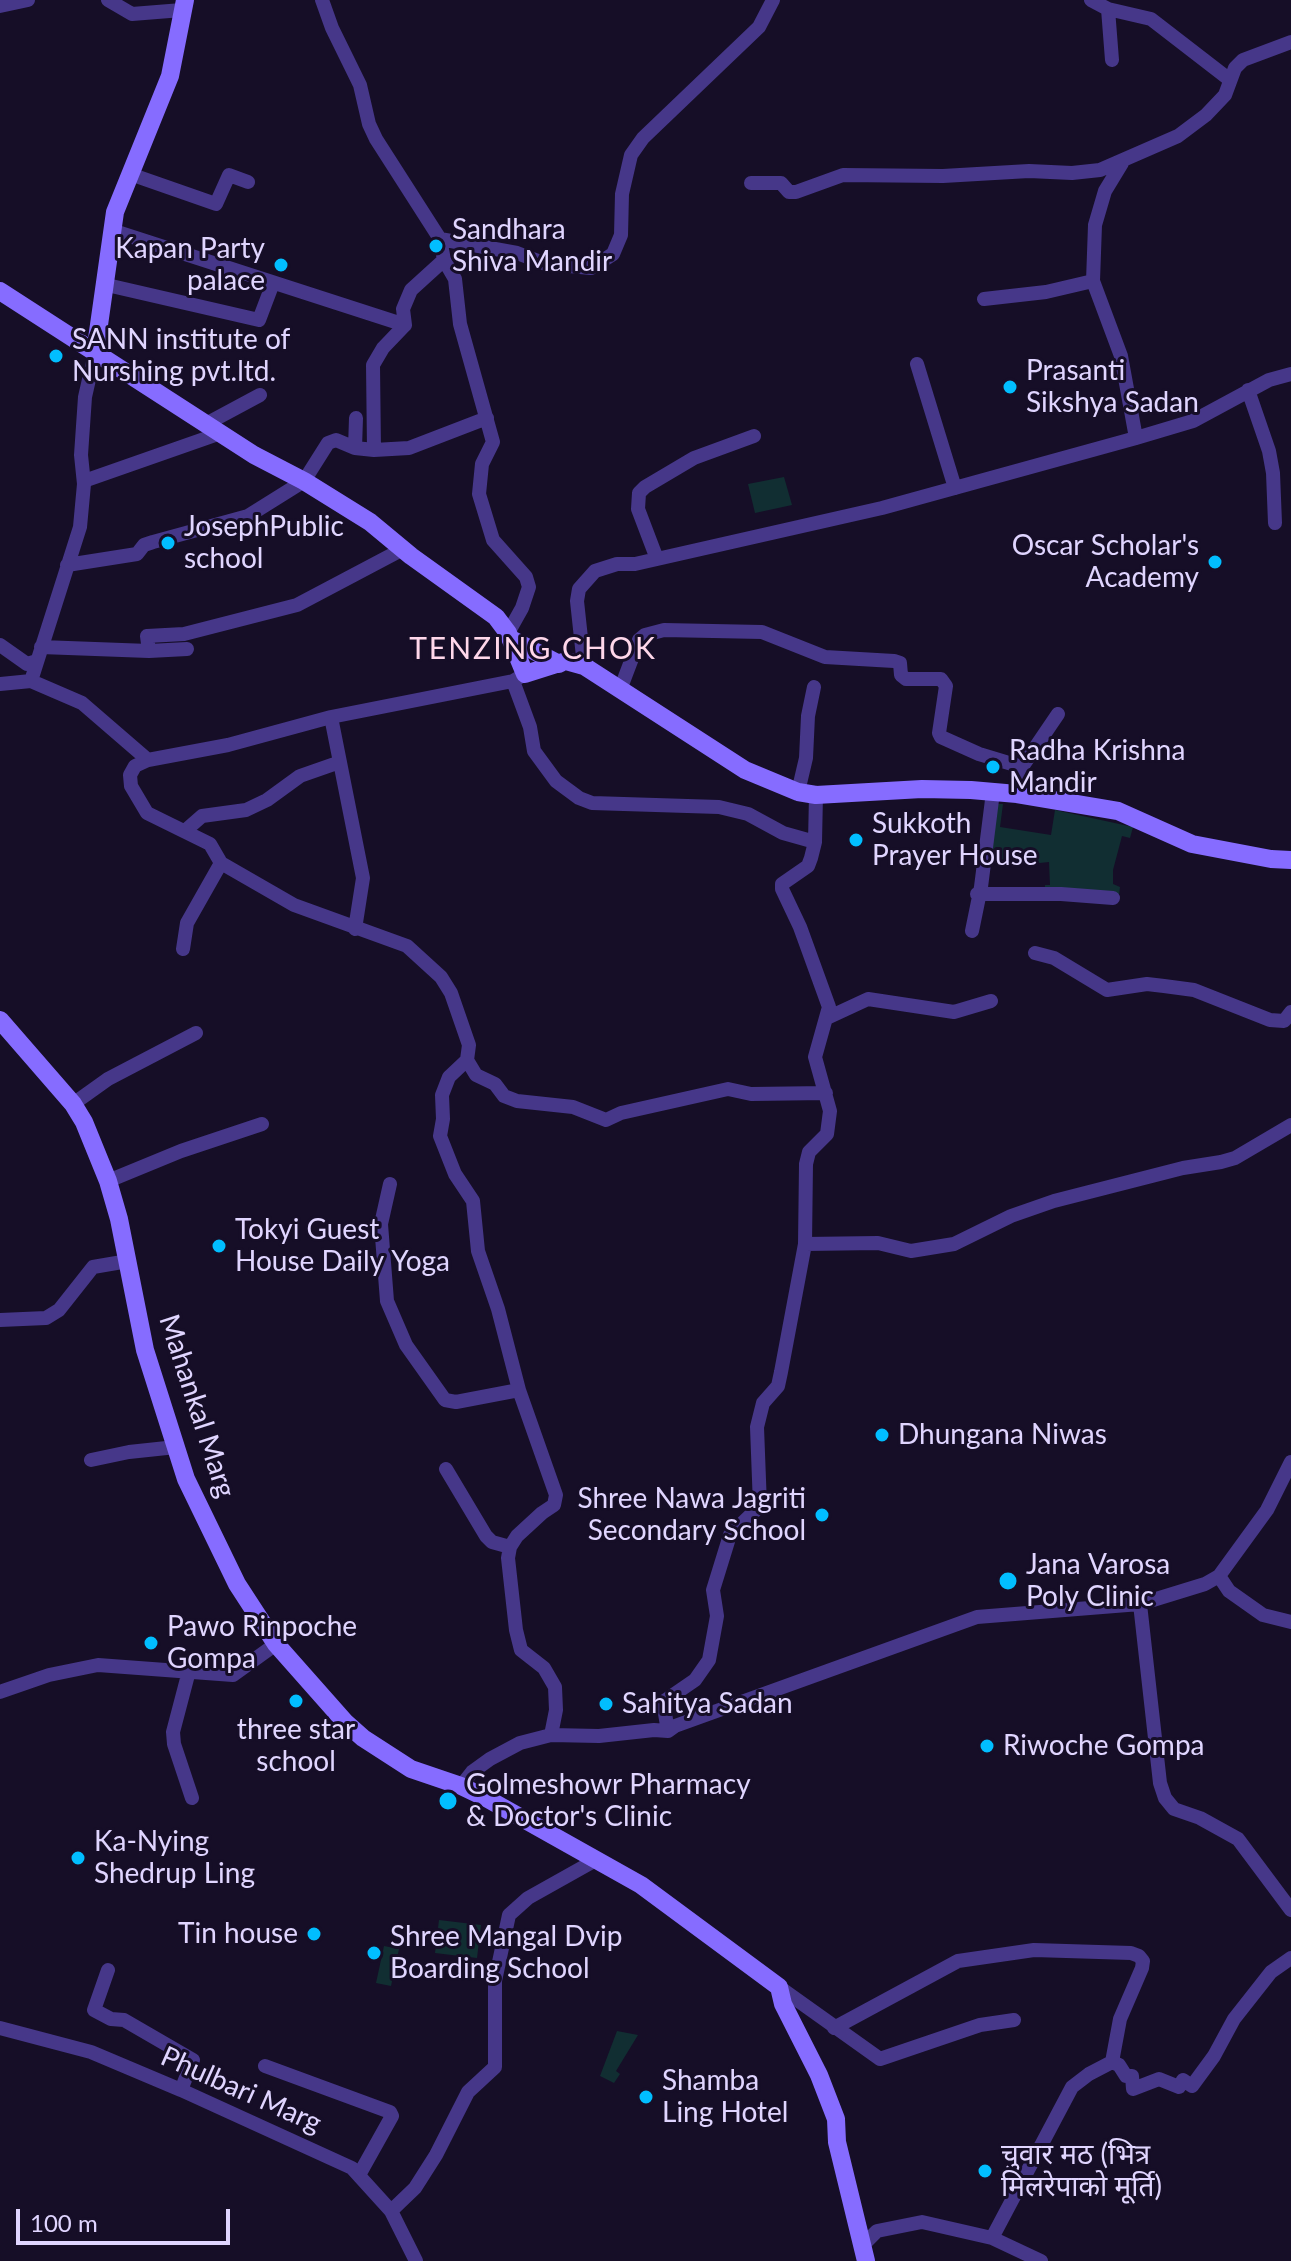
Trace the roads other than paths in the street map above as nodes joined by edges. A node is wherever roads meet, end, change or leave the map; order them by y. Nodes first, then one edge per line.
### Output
1 (28, 0) edge
2 (108, 0) edge
3 (322, 0) edge
4 (773, 0) edge
5 (1091, 0) edge
6 (183, 5) edge
7 (0, 6) edge
8 (1108, 9) junction
9 (1291, 42) edge
10 (1112, 60) dead end
11 (1230, 80) junction
12 (1124, 161) junction
13 (130, 174) junction
14 (248, 182) dead end
15 (751, 183) dead end
16 (111, 230) junction
17 (440, 239) junction
18 (444, 260) junction
19 (1093, 281) junction
20 (273, 283) junction
21 (107, 285) junction
22 (0, 291) edge
23 (984, 299) dead end
24 (405, 325) junction
25 (95, 353) junction
26 (917, 364) dead end
27 (1291, 374) edge
28 (1248, 390) junction
29 (260, 395) dead end
30 (356, 418) dead end
31 (487, 418) junction
32 (213, 428) junction
33 (754, 436) dead end
34 (1136, 438) junction
35 (355, 448) junction
36 (374, 450) junction
37 (84, 481) junction
38 (304, 481) junction
39 (955, 488) junction
40 (1275, 523) dead end
41 (403, 549) junction
42 (657, 559) junction
43 (67, 565) junction
44 (510, 636) junction
45 (0, 645) edge
46 (187, 649) dead end
47 (149, 651) junction
48 (39, 654) junction
49 (559, 664) junction
50 (584, 666) junction
51 (519, 677) junction
52 (31, 681) junction
53 (0, 684) edge
54 (814, 687) dead end
55 (620, 690) junction
56 (1058, 714) dead end
57 (331, 717) junction
58 (148, 760) junction
59 (340, 762) junction
60 (1022, 767) junction
61 (993, 792) junction
62 (807, 793) junction
63 (1017, 794) junction
64 (186, 830) junction
65 (815, 842) junction
66 (1291, 860) edge
67 (221, 863) junction
68 (977, 894) junction
69 (1113, 898) dead end
70 (355, 929) junction
71 (972, 931) dead end
72 (183, 949) dead end
73 (1035, 953) dead end
74 (991, 1001) dead end
75 (827, 1018) junction
76 (0, 1020) edge
77 (1289, 1022) edge
78 (196, 1033) dead end
79 (467, 1060) junction
80 (826, 1093) junction
81 (73, 1104) junction
82 (262, 1124) dead end
83 (1291, 1125) edge
84 (108, 1181) junction
85 (390, 1184) dead end
86 (805, 1244) junction
87 (128, 1261) junction
88 (0, 1320) edge
89 (519, 1390) junction
90 (176, 1447) junction
91 (91, 1460) dead end
92 (1291, 1462) edge
93 (446, 1469) dead end
94 (510, 1547) junction
95 (1219, 1576) junction
96 (1140, 1604) junction
97 (1291, 1622) edge
98 (276, 1644) junction
99 (189, 1671) junction
100 (0, 1692) edge
101 (668, 1731) junction
102 (551, 1735) junction
103 (461, 1786) junction
104 (192, 1798) dead end
105 (594, 1861) junction
106 (1291, 1910) edge
107 (1291, 1958) edge
108 (108, 1970) dead end
109 (779, 1987) junction
110 (1014, 2020) dead end
111 (0, 2028) edge
112 (834, 2028) junction
113 (1112, 2062) junction
114 (265, 2066) dead end
115 (181, 2090) junction
116 (359, 2175) junction
117 (391, 2211) junction
118 (992, 2238) junction
119 (864, 2253) edge
120 (416, 2261) edge
121 (1041, 2261) edge

1 - 7 street
2 - 6 street
3 - 17 street
4 - 17 street
5 - 8 street
6 - 13 main road
8 - 10 street
8 - 11 street
9 - 11 street
11 - 12 street
12 - 15 street
12 - 19 street
13 - 14 street
13 - 16 main road
16 - 20 street
16 - 21 main road
17 - 18 street
18 - 24 street
18 - 31 street
19 - 23 street
19 - 34 street
20 - 21 street
20 - 24 street
21 - 25 main road
22 - 25 main road
24 - 36 street
25 - 32 main road
25 - 37 street
26 - 39 street
27 - 28 street
28 - 34 street
28 - 40 street
29 - 32 street
30 - 35 street
31 - 36 street
31 - 44 street
32 - 37 street
32 - 38 main road
33 - 42 street
34 - 39 street
35 - 36 street
35 - 38 street
37 - 43 street
38 - 41 main road
38 - 43 street
39 - 42 street
41 - 44 main road
41 - 47 street
42 - 50 street
43 - 48 street
44 - 49 main road
44 - 51 main road
45 - 48 street
46 - 47 street
47 - 48 street
48 - 52 street
49 - 50 main road
49 - 51 main road
50 - 55 main road
51 - 57 street
51 - 65 street
52 - 53 street
52 - 58 street
54 - 62 street
55 - 60 street
55 - 62 main road
56 - 60 street
57 - 58 street
57 - 59 street
58 - 64 street
59 - 64 street
59 - 70 street
60 - 63 street
61 - 62 main road
61 - 63 main road
61 - 68 street
62 - 65 street
63 - 66 main road
64 - 67 street
65 - 75 street
67 - 70 street
67 - 72 street
68 - 69 street
68 - 71 street
70 - 79 street
73 - 77 street
74 - 75 street
75 - 80 street
76 - 81 main road, Mahankal Marg
78 - 81 street
79 - 80 street
79 - 89 street
80 - 86 street
81 - 84 main road, Mahankal Marg
82 - 84 street
83 - 86 street
84 - 87 main road, Mahankal Marg
85 - 89 street
86 - 101 street
87 - 88 street
87 - 90 main road, Mahankal Marg
89 - 94 street
90 - 91 street
90 - 98 main road, Mahankal Marg
92 - 95 street
93 - 94 street
94 - 102 street
95 - 96 street
95 - 97 street
96 - 101 street
96 - 106 street
98 - 99 street
98 - 103 main road, Mahankal Marg
99 - 100 street
99 - 104 street
101 - 102 street
102 - 103 street
103 - 105 main road, Mahankal Marg
105 - 109 main road, Mahankal Marg
105 - 117 street
107 - 113 street
108 - 115 street
109 - 112 street
109 - 119 main road
110 - 112 street
111 - 115 street, Phulbari Marg
112 - 113 street
113 - 118 street
114 - 116 street
115 - 116 street, Phulbari Marg
116 - 117 street, Phulbari Marg
117 - 120 street, Phulbari Marg
118 - 119 street
118 - 121 street

